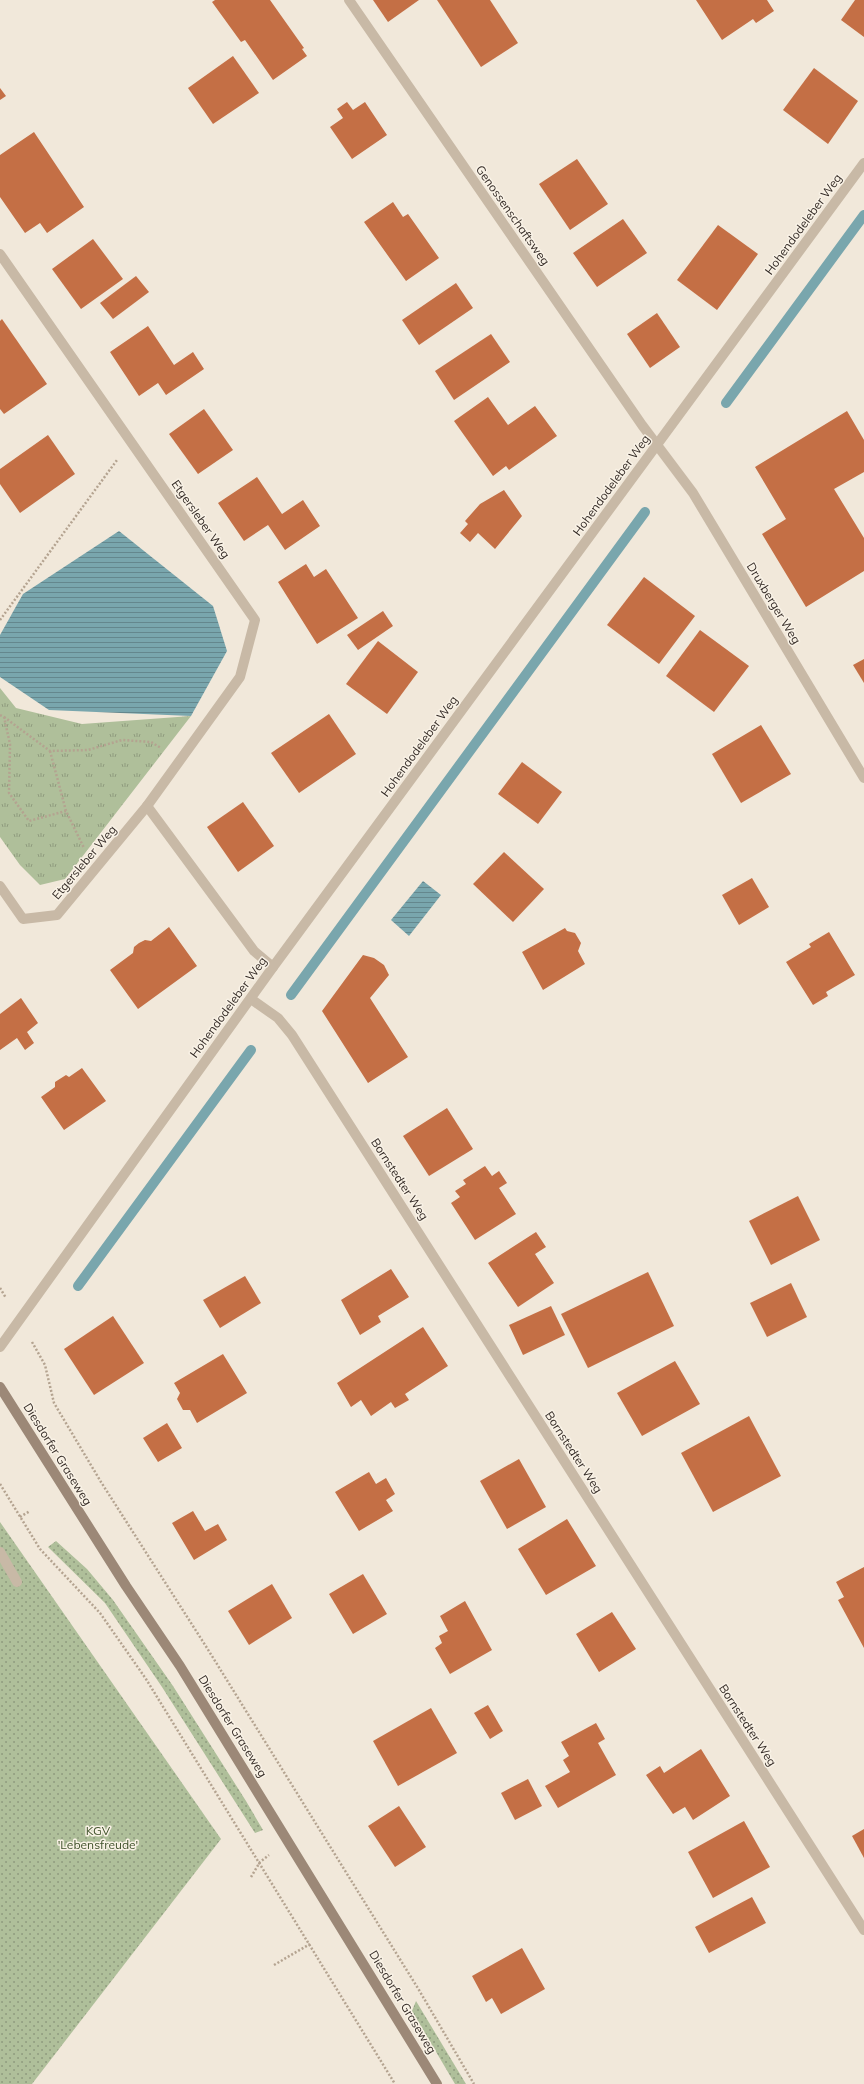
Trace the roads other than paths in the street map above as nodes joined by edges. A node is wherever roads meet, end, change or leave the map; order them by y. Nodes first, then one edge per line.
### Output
1 (349, 0) edge
2 (864, 163) edge
3 (0, 254) edge
4 (656, 445) junction
5 (864, 778) edge
6 (147, 806) junction
7 (0, 886) edge
8 (273, 967) junction
9 (251, 999) junction
10 (0, 1347) edge
11 (0, 1386) edge
12 (0, 1552) edge
13 (18, 1582) dead end
14 (864, 1930) edge
15 (437, 2084) edge

1 - 4 street, Genossenschaftsweg
2 - 4 street, Hohendodeleber Weg
3 - 6 street, Etgersleber Weg
4 - 5 street, Druxberger Weg
4 - 8 street, Hohendodeleber Weg
6 - 7 street, Etgersleber Weg
6 - 8 street
8 - 9 street, Hohendodeleber Weg
9 - 10 street, Hohendodeleber Weg
9 - 14 street, Bornstedter Weg
11 - 15 main road, Diesdorfer Graseweg
12 - 13 street

